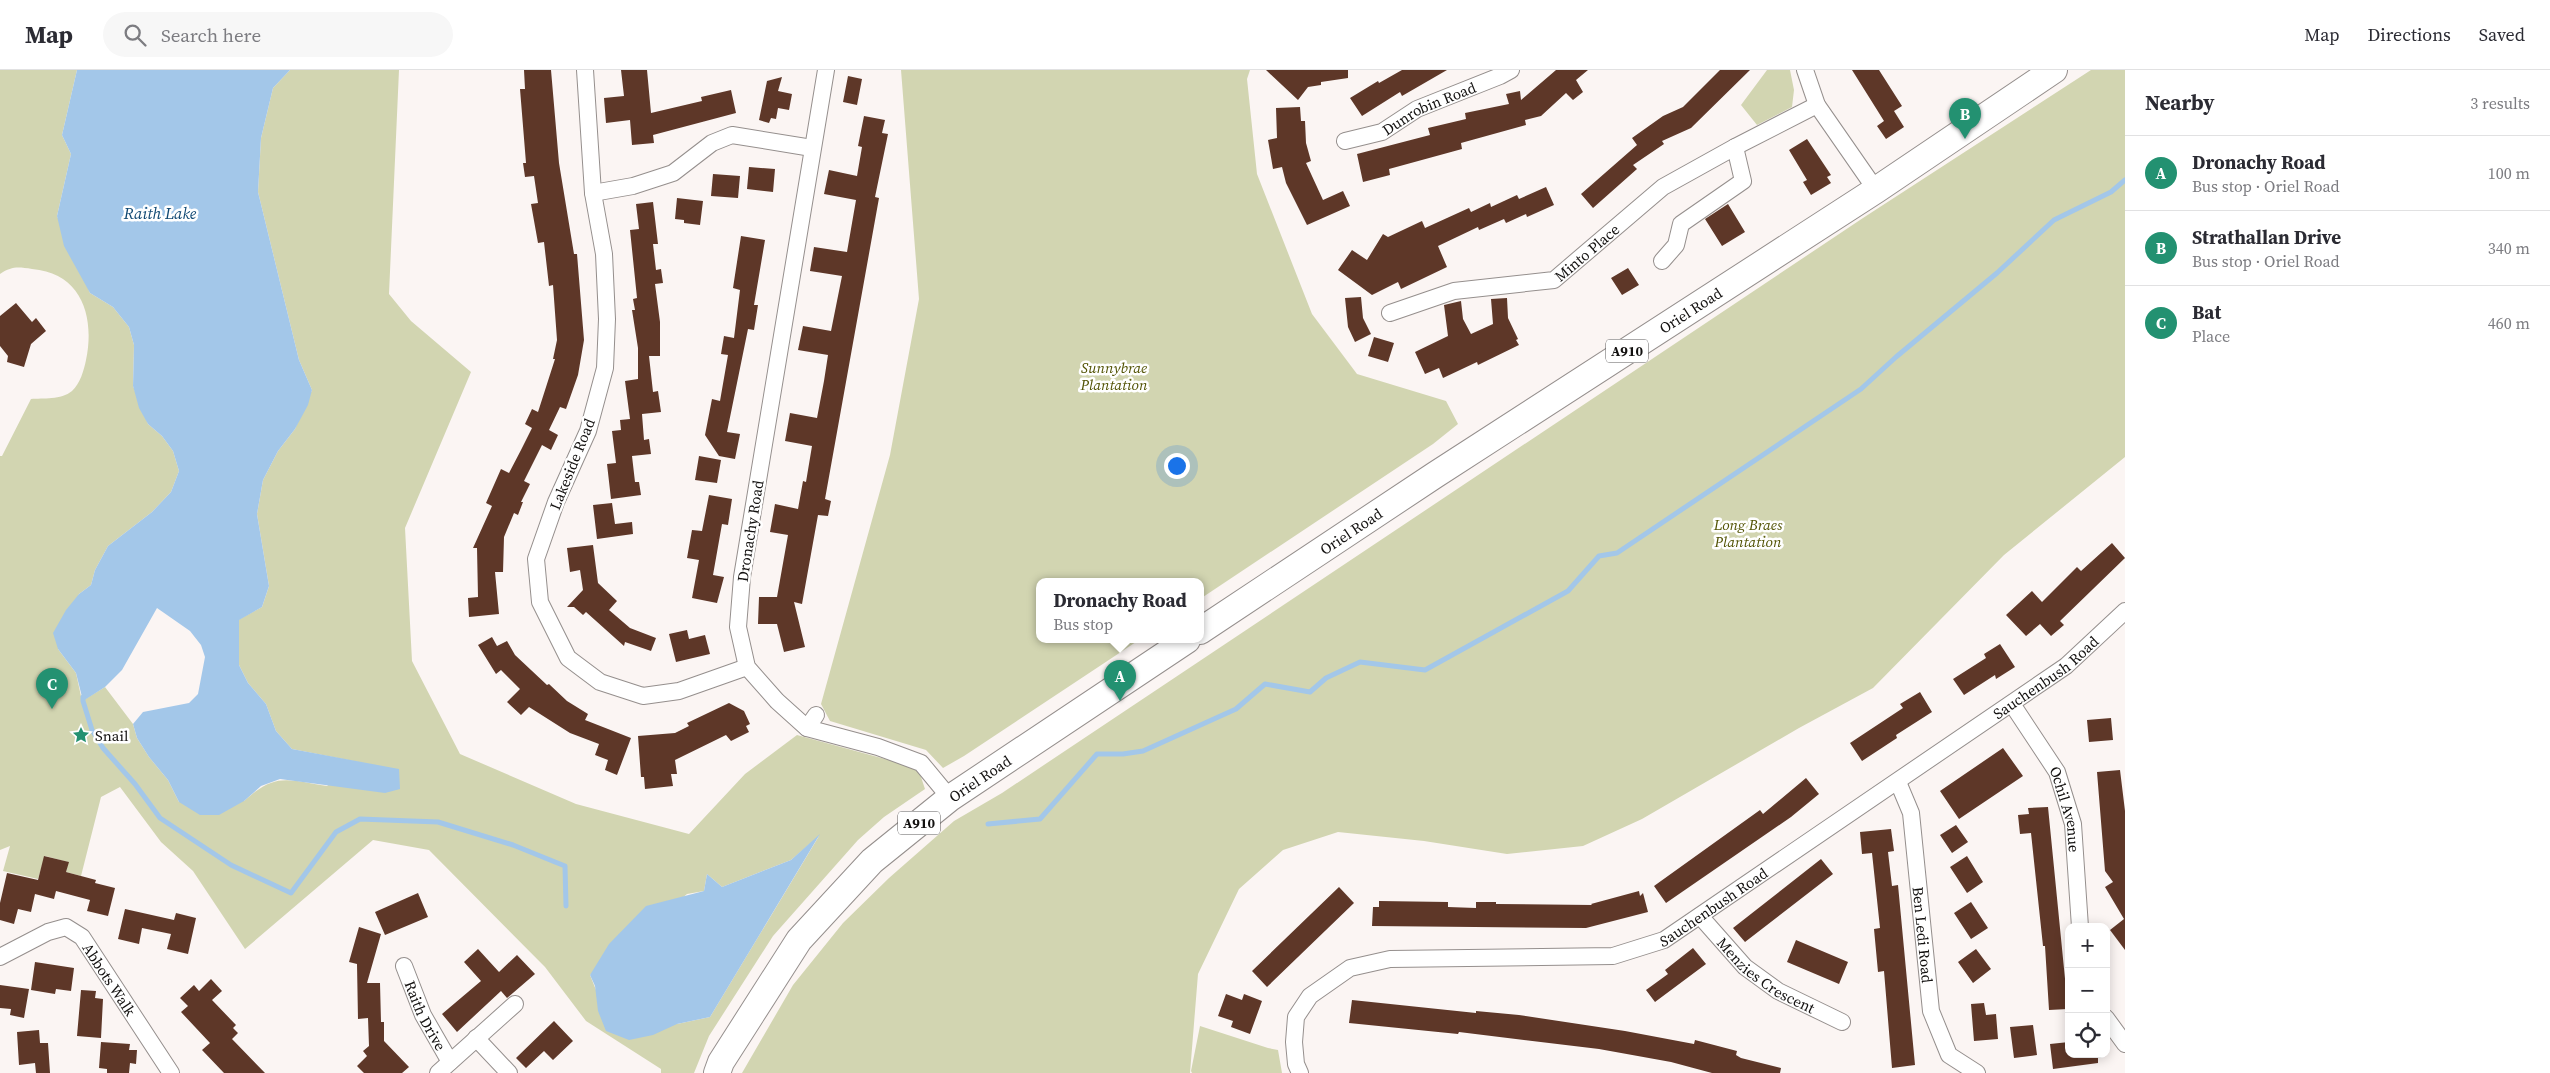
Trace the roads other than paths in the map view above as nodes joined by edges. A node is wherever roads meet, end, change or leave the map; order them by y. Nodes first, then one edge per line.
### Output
1 (585, 70) edge
2 (826, 70) edge
3 (1511, 70) edge
4 (1805, 70) edge
5 (2054, 70) edge
6 (1817, 105) junction
7 (1345, 141) dead end
8 (1735, 147) junction
9 (812, 148) junction
10 (1876, 190) junction
11 (593, 193) junction
12 (1662, 261) dead end
13 (1390, 313) dead end
14 (2125, 611) edge
15 (1204, 628) edge
16 (1182, 643) edge
17 (747, 667) junction
18 (2012, 704) junction
19 (1898, 782) junction
20 (950, 798) junction
21 (1700, 916) junction
22 (2080, 923) edge
23 (0, 957) edge
24 (404, 966) dead end
25 (515, 1004) dead end
26 (1842, 1022) dead end
27 (2110, 1023) edge
28 (476, 1038) junction
29 (2125, 1044) edge
30 (450, 1062) junction
31 (172, 1073) edge
32 (438, 1073) edge
33 (509, 1073) edge
34 (717, 1073) edge
35 (1300, 1073) edge
36 (1977, 1073) edge

1 - 11 street, Lakeside Road
2 - 9 street, Dronachy Road
3 - 7 street, Dunrobin Road
4 - 6 street
5 - 10 main road, Oriel Road / A910
6 - 8 street, Minto Place
6 - 10 street
8 - 12 street
8 - 13 street, Minto Place
9 - 11 street
9 - 17 street, Dronachy Road
10 - 15 main road, Oriel Road / A910
11 - 17 street, Lakeside Road
14 - 18 street, Sauchenbush Road
16 - 20 main road, Oriel Road / A910
17 - 20 street, Dronachy Road
18 - 19 street, Sauchenbush Road
18 - 22 street, Ochil Avenue
19 - 21 street, Sauchenbush Road
19 - 36 street, Ben Ledi Road
20 - 34 main road, Oriel Road / A910
21 - 26 street, Menzies Crescent
21 - 35 street, Sauchenbush Road
23 - 31 street, Abbots Walk
24 - 30 street, Raith Drive
25 - 28 street, Raith Drive
27 - 29 street
28 - 30 street, Raith Drive
28 - 33 street
30 - 32 street, Raith Drive

